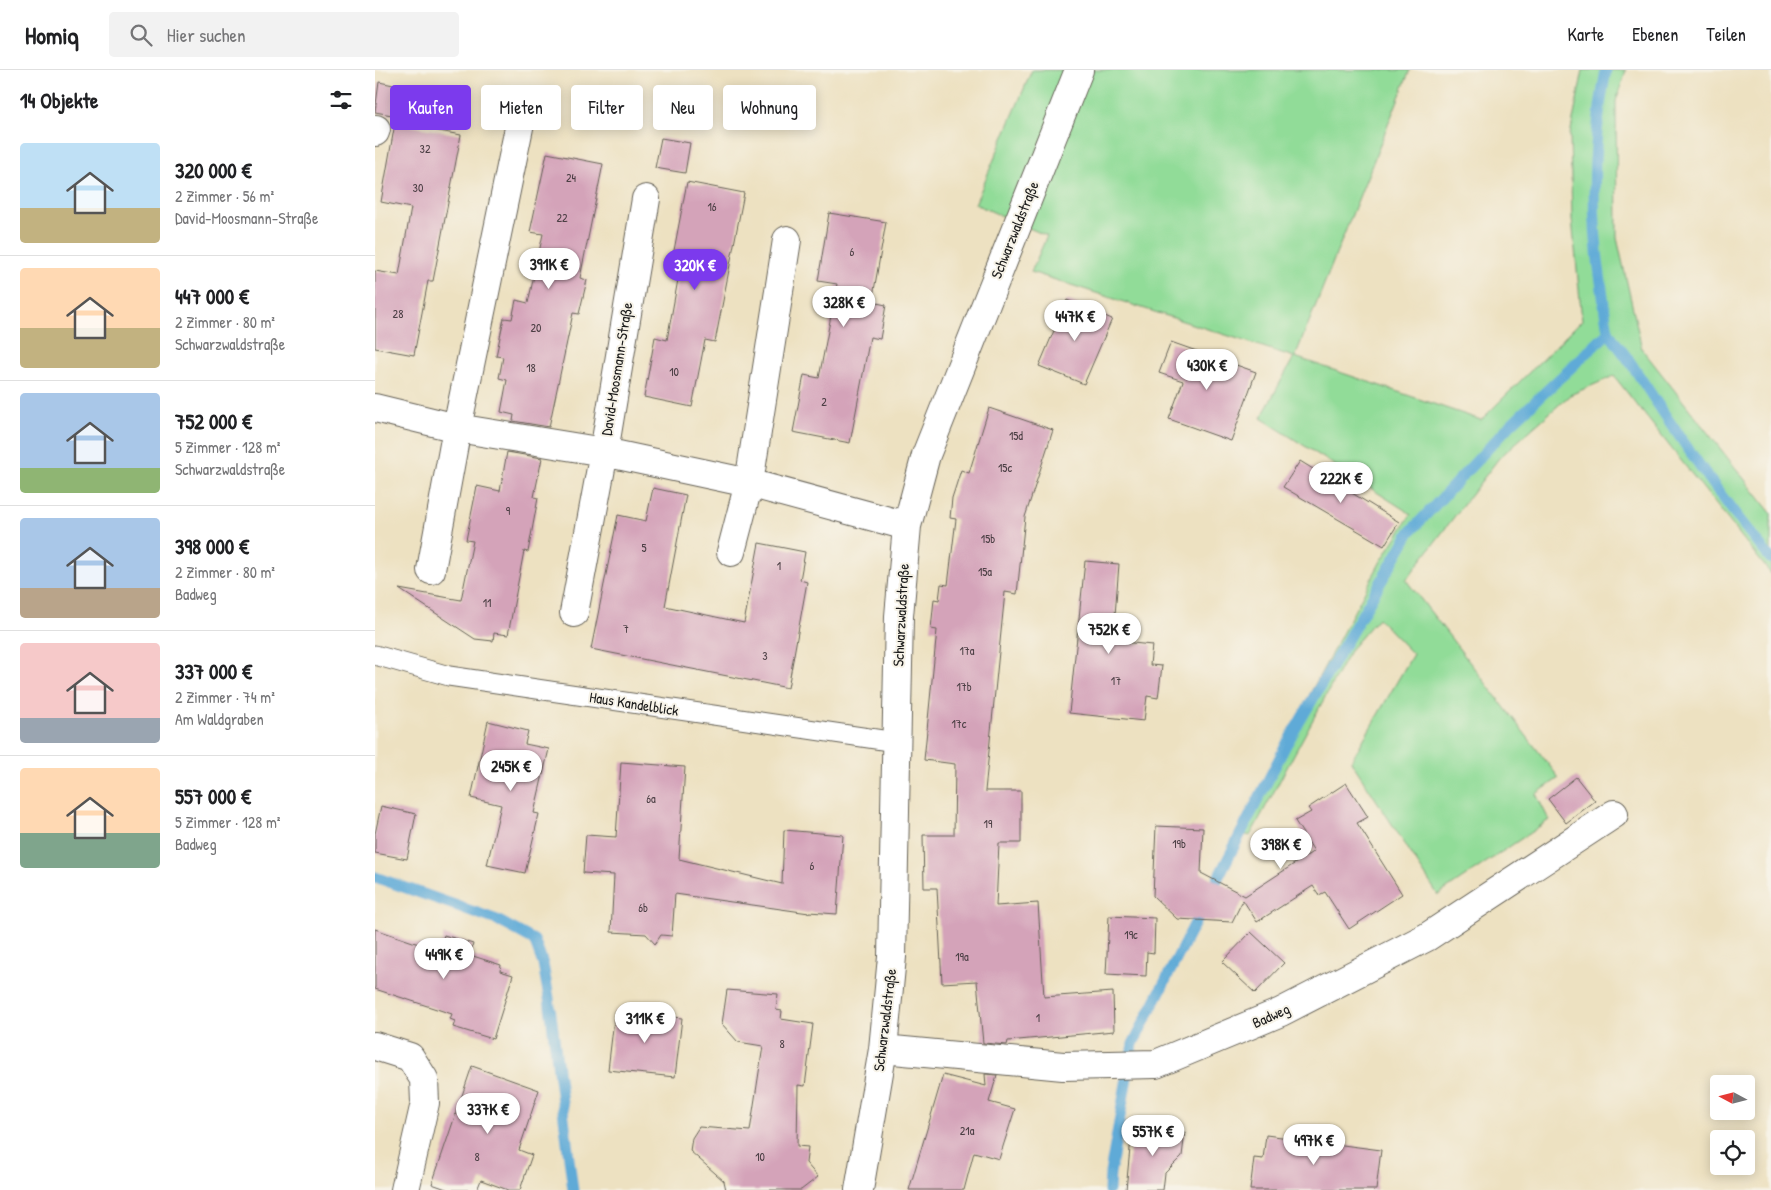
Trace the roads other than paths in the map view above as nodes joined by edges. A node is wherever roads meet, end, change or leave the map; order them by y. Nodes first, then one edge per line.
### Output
1 (1079, 70) edge
2 (519, 130) edge
3 (646, 198) dead end
4 (787, 240) dead end
5 (375, 408) edge
6 (457, 428) junction
7 (604, 452) junction
8 (749, 483) junction
9 (907, 526) junction
10 (731, 552) dead end
11 (431, 570) dead end
12 (574, 613) dead end
13 (375, 655) edge
14 (895, 742) junction
15 (1614, 814) dead end
16 (375, 1046) edge
17 (883, 1050) junction
18 (405, 1190) edge
19 (859, 1190) edge

1 - 9 street, Schwarzwaldstraße
2 - 6 street
3 - 7 street, David-Moosmann-Straße
4 - 8 street
5 - 6 street, David-Moosmann-Straße
6 - 7 street, David-Moosmann-Straße
6 - 11 street
7 - 8 street, David-Moosmann-Straße
7 - 12 street, David-Moosmann-Straße
8 - 9 street, David-Moosmann-Straße
8 - 10 street
9 - 14 street, Schwarzwaldstraße
13 - 14 lane, Haus Kandelblick
14 - 17 street, Schwarzwaldstraße
15 - 17 street, Badweg
16 - 18 street
17 - 19 street, Schwarzwaldstraße

